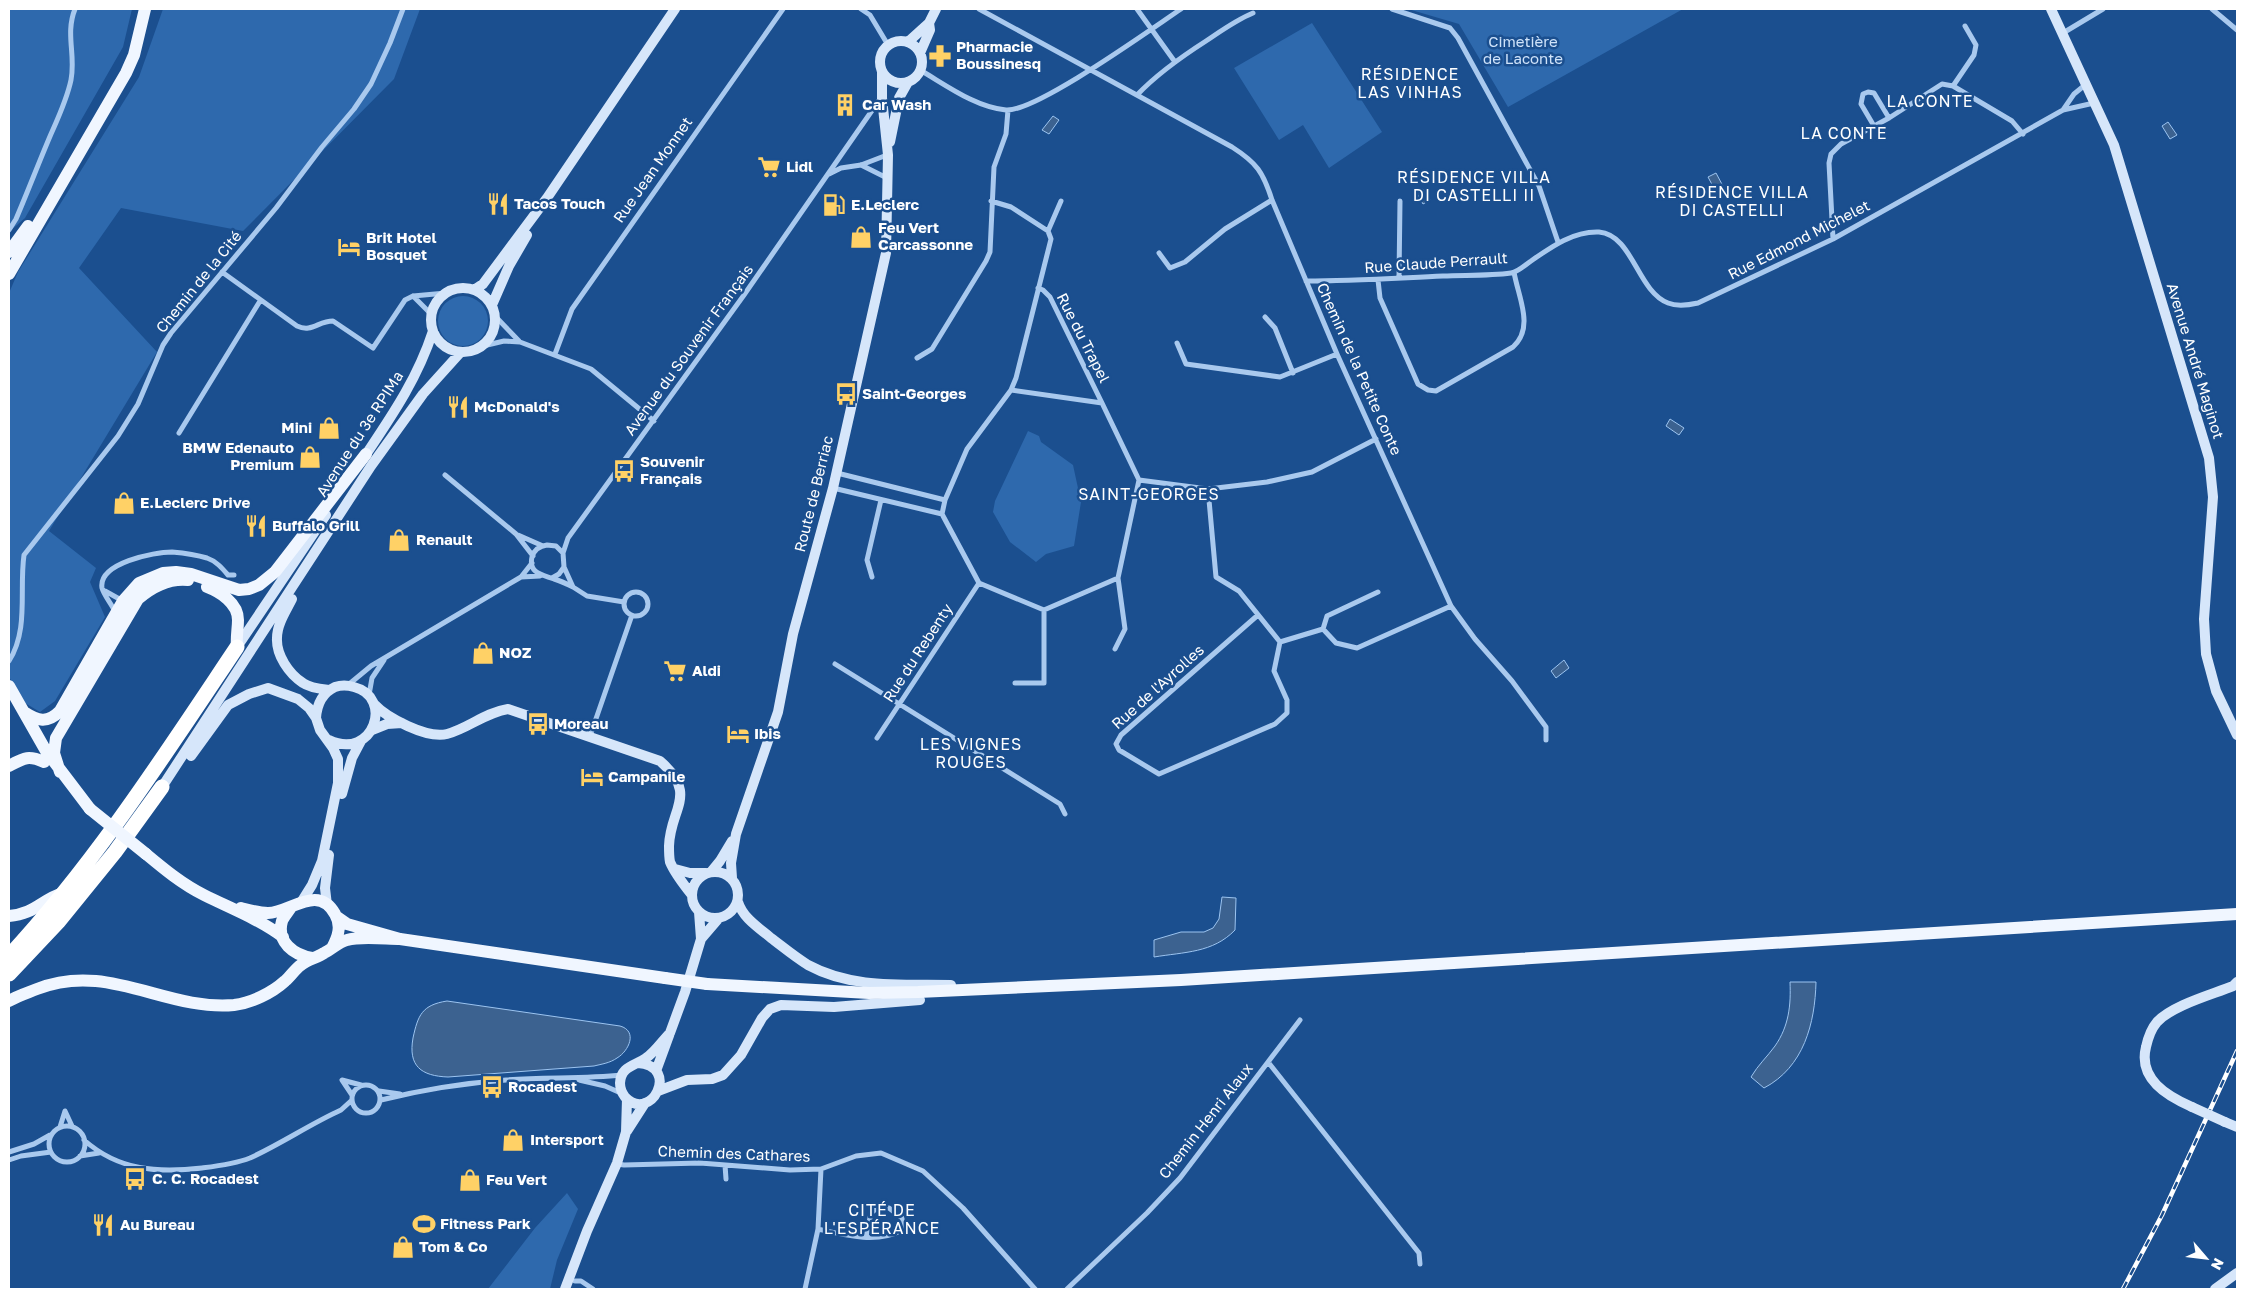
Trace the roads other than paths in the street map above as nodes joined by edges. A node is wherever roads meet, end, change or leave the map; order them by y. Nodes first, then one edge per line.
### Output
1 (75, 9) edge
2 (145, 9) edge
3 (403, 9) edge
4 (675, 9) edge
5 (783, 9) edge
6 (861, 9) edge
7 (936, 9) edge
8 (979, 9) edge
9 (1137, 9) edge
10 (1181, 9) edge
11 (1392, 9) edge
12 (2051, 9) edge
13 (2103, 9) edge
14 (2212, 9) edge
15 (1253, 12) dead end
16 (929, 23) junction
17 (1966, 26) dead end
18 (1152, 29) junction
19 (2237, 29) edge
20 (2061, 34) junction
21 (908, 42) junction
22 (888, 45) junction
23 (920, 53) junction
24 (1175, 62) junction
25 (920, 70) junction
26 (1090, 70) junction
27 (882, 72) junction
28 (908, 82) junction
29 (2085, 85) junction
30 (1953, 86) junction
31 (1137, 95) junction
32 (2072, 97) junction
33 (882, 98) junction
34 (2094, 102) junction
35 (2078, 107) junction
36 (1008, 110) junction
37 (2062, 110) junction
38 (1890, 118) junction
39 (1874, 126) junction
40 (2023, 134) junction
41 (888, 155) junction
42 (861, 165) junction
43 (67, 173) junction
44 (827, 176) junction
45 (888, 178) junction
46 (547, 198) junction
47 (1272, 200) junction
48 (991, 201) junction
49 (1400, 201) dead end
50 (1061, 202) dead end
51 (9, 230) edge
52 (1048, 231) junction
53 (1833, 239) junction
54 (1558, 242) junction
55 (9, 251) edge
56 (1159, 253) dead end
57 (222, 272) junction
58 (1514, 272) junction
59 (9, 274) edge
60 (1399, 278) junction
61 (1378, 280) junction
62 (1306, 282) junction
63 (1038, 288) junction
64 (474, 290) junction
65 (446, 293) junction
66 (413, 296) junction
67 (260, 300) junction
68 (492, 305) junction
69 (431, 314) junction
70 (495, 316) junction
71 (1265, 317) dead end
72 (433, 331) junction
73 (520, 342) junction
74 (1177, 343) dead end
75 (483, 346) junction
76 (460, 353) junction
77 (555, 354) junction
78 (1337, 354) junction
79 (917, 358) dead end
80 (1293, 372) junction
81 (1011, 390) junction
82 (1102, 403) junction
83 (654, 421) junction
84 (179, 432) dead end
85 (1376, 439) junction
86 (366, 454) junction
87 (837, 473) junction
88 (445, 475) dead end
89 (1139, 480) junction
90 (833, 488) junction
91 (1208, 489) junction
92 (881, 500) junction
93 (945, 500) junction
94 (942, 514) junction
95 (337, 518) junction
96 (516, 534) junction
97 (568, 538) junction
98 (543, 546) junction
99 (556, 546) junction
100 (563, 553) junction
101 (533, 556) junction
102 (532, 563) junction
103 (564, 567) junction
104 (234, 575) dead end
105 (542, 576) junction
106 (872, 576) dead end
107 (521, 577) junction
108 (552, 578) junction
109 (1118, 578) junction
110 (979, 583) junction
111 (573, 587) junction
112 (102, 589) junction
113 (1378, 592) dead end
114 (624, 602) junction
115 (1451, 606) junction
116 (124, 608) junction
117 (1044, 610) junction
118 (632, 615) junction
119 (1258, 615) junction
120 (1323, 629) junction
121 (1280, 642) junction
122 (238, 647) junction
123 (1115, 649) dead end
124 (385, 657) junction
125 (9, 661) edge
126 (835, 664) dead end
127 (1015, 683) dead end
128 (348, 685) junction
129 (9, 686) edge
130 (329, 690) junction
131 (371, 700) junction
132 (9, 702) edge
133 (899, 704) junction
134 (24, 712) junction
135 (316, 718) junction
136 (402, 723) junction
137 (372, 730) junction
138 (2237, 735) edge
139 (590, 736) junction
140 (877, 738) dead end
141 (328, 739) junction
142 (1546, 740) dead end
143 (361, 741) junction
144 (44, 762) junction
145 (9, 766) edge
146 (60, 772) junction
147 (162, 787) junction
148 (90, 809) junction
149 (1065, 814) dead end
150 (736, 834) junction
151 (675, 869) junction
152 (709, 873) junction
153 (732, 878) junction
154 (63, 893) junction
155 (692, 895) junction
156 (738, 902) junction
157 (297, 904) junction
158 (226, 905) junction
159 (327, 905) junction
160 (699, 912) junction
161 (2237, 914) edge
162 (9, 916) edge
163 (337, 917) junction
164 (719, 918) junction
165 (283, 937) junction
166 (400, 939) junction
167 (701, 939) junction
168 (332, 948) junction
169 (9, 956) edge
170 (312, 958) junction
171 (9, 974) edge
172 (1181, 980) junction
173 (2237, 982) edge
174 (707, 984) junction
175 (1036, 986) junction
176 (920, 1000) junction
177 (9, 1001) edge
178 (1300, 1020) dead end
179 (670, 1033) junction
180 (1268, 1062) junction
181 (638, 1063) junction
182 (656, 1071) junction
183 (622, 1074) junction
184 (571, 1079) junction
185 (362, 1085) junction
186 (379, 1091) junction
187 (658, 1091) junction
188 (403, 1095) junction
189 (352, 1097) junction
190 (625, 1097) junction
191 (381, 1100) junction
192 (645, 1103) junction
193 (356, 1108) junction
194 (341, 1110) junction
195 (72, 1126) junction
196 (60, 1127) junction
197 (2237, 1128) edge
198 (626, 1132) junction
199 (51, 1135) junction
200 (84, 1140) junction
201 (9, 1152) edge
202 (51, 1152) junction
203 (99, 1153) junction
204 (80, 1156) junction
205 (9, 1160) edge
206 (617, 1163) junction
207 (725, 1165) junction
208 (820, 1169) junction
209 (726, 1179) dead end
210 (818, 1229) junction
211 (866, 1237) junction
212 (1420, 1264) dead end
213 (2237, 1273) edge
214 (572, 1279) junction
215 (565, 1289) edge
216 (576, 1289) edge
217 (593, 1289) edge
218 (805, 1289) edge
219 (1035, 1289) edge
220 (1067, 1289) edge
221 (2215, 1289) edge

1 - 51 street
2 - 43 main road
3 - 57 street, Chemin de la Cité
4 - 46 main road
5 - 77 street, Rue Jean Monnet
6 - 22 street
7 - 16 main road
8 - 26 street, Chemin de la Petite Conte
9 - 18 street
10 - 18 street
11 - 54 street
12 - 20 main road, Avenue André Maginot
13 - 20 street
14 - 19 street
15 - 24 street
16 - 21 main road
16 - 23 main road
17 - 30 street
18 - 24 street
18 - 26 street
20 - 29 main road, Avenue André Maginot
21 - 22 main road
21 - 23 main road
22 - 27 main road
23 - 25 main road
24 - 31 street
25 - 28 main road
25 - 36 street
26 - 31 street, Chemin de la Petite Conte
26 - 36 street
27 - 28 main road
27 - 33 main road, Route de Berriac
28 - 41 main road, Route de Berriac
29 - 32 street, Rue Edmond Michelet
29 - 34 main road, Avenue André Maginot
30 - 38 street
30 - 40 street
31 - 47 street, Chemin de la Petite Conte
32 - 35 street
32 - 37 street, Rue Edmond Michelet
33 - 41 main road, Route de Berriac
33 - 44 street, Avenue du Souvenir Français
34 - 35 street, Rue Edmond Michelet
34 - 138 main road, Avenue André Maginot
35 - 37 street, Rue Edmond Michelet
36 - 48 street
37 - 40 street, Rue Edmond Michelet
38 - 39 street
38 - 39 street
39 - 53 street
40 - 53 street, Rue Edmond Michelet
41 - 42 street
41 - 45 main road, Route de Berriac
42 - 44 street
42 - 45 street
43 - 55 main road
43 - 59 main road
44 - 83 street, Avenue du Souvenir Français
45 - 87 main road, Route de Berriac
46 - 64 main road
46 - 68 main road
47 - 56 street
47 - 62 street, Chemin de la Petite Conte
48 - 52 street
48 - 79 street
49 - 60 street
50 - 52 street
52 - 63 street
53 - 54 street, Rue Edmond Michelet
54 - 58 street, Rue Claude Perrault
57 - 67 street
57 - 125 street, Chemin de la Cité
58 - 60 street, Rue Claude Perrault
58 - 61 street
60 - 61 street, Rue Claude Perrault
61 - 62 street, Rue Claude Perrault
62 - 78 street, Chemin de la Petite Conte
63 - 81 street
63 - 82 street, Rue du Trapel
64 - 65 main road
64 - 68 main road
65 - 66 street
65 - 69 main road
66 - 67 street
66 - 69 street
67 - 84 street
68 - 70 main road
69 - 72 main road
70 - 73 street
70 - 75 main road
71 - 80 street
72 - 76 main road
72 - 86 main road, Avenue du 3e RPIMa
73 - 75 street
73 - 77 street
74 - 80 street
75 - 76 main road
76 - 95 main road, Avenue du 3e RPIMa
77 - 83 street
78 - 80 street
78 - 85 street, Chemin de la Petite Conte
81 - 82 street
81 - 93 street
82 - 89 street, Rue du Trapel
83 - 97 street, Avenue du Souvenir Français
85 - 91 street
85 - 115 street, Chemin de la Petite Conte
86 - 116 main road
86 - 122 main road, Avenue du 3e RPIMa
87 - 90 main road, Route de Berriac
87 - 93 street
88 - 96 street
89 - 91 street
89 - 109 street
90 - 92 street
90 - 150 main road, Route de Berriac
91 - 119 street
92 - 94 street
92 - 106 street
93 - 94 street
94 - 110 street
95 - 130 main road
95 - 147 main road
96 - 98 street
96 - 101 street
97 - 99 street, Avenue du Souvenir Français
97 - 100 street, Avenue du Souvenir Français
98 - 99 street
98 - 101 street
99 - 100 street
100 - 103 street
101 - 102 street
102 - 105 street
102 - 107 street
103 - 108 street
103 - 111 street
104 - 112 street
105 - 107 street
105 - 108 street
107 - 124 street
108 - 111 street
109 - 117 street
109 - 123 street
110 - 117 street
110 - 133 street, Rue du Rebenty
111 - 114 street
112 - 116 street
112 - 116 street
113 - 120 street
114 - 118 street
114 - 118 street
115 - 120 street
115 - 142 street, Chemin de la Petite Conte
116 - 122 main road
116 - 134 main road
116 - 146 main road
117 - 127 street
118 - 139 street
119 - 121 street
119 - 121 street, Rue de l'Ayrolles
120 - 121 street
122 - 154 highway
124 - 128 street
124 - 131 street
126 - 133 street
128 - 130 main road
128 - 131 main road
129 - 134 main road
130 - 135 main road
131 - 136 main road
131 - 137 main road
132 - 144 main road
133 - 140 street, Rue du Rebenty
133 - 149 street
134 - 146 main road
135 - 141 main road
135 - 147 main road
136 - 137 main road
136 - 139 main road
137 - 143 main road
139 - 151 main road
141 - 143 main road
141 - 157 main road
143 - 159 main road
144 - 145 main road
144 - 148 main road
146 - 148 main road
147 - 171 highway
148 - 158 main road, bridge
150 - 152 main road, Route de Berriac
150 - 153 main road, Route de Berriac
151 - 152 main road
151 - 155 main road
152 - 153 main road
152 - 155 main road
153 - 156 main road
154 - 162 main road
154 - 169 highway
155 - 160 main road
156 - 164 main road
156 - 175 main road
157 - 158 main road
157 - 159 main road
157 - 165 main road
158 - 165 main road
159 - 163 main road
160 - 164 main road
160 - 167 main road
161 - 172 main road
163 - 166 main road
163 - 168 main road
164 - 167 main road
165 - 170 main road
166 - 168 main road
166 - 174 main road, bridge
167 - 179 main road
168 - 170 main road
170 - 177 main road
172 - 175 main road
172 - 176 main road
173 - 197 main road, bridge
174 - 175 main road
174 - 176 main road
176 - 187 main road
178 - 180 street
179 - 181 main road
179 - 182 main road
180 - 212 street, Chemin Henri Alaux
180 - 220 street, Chemin Henri Alaux
181 - 182 main road
181 - 183 main road
182 - 187 main road
183 - 184 street
183 - 190 main road
184 - 188 street
184 - 190 street
185 - 186 street
185 - 189 street
185 - 189 street
186 - 188 street
186 - 191 street
187 - 192 main road
188 - 191 street
189 - 193 street
189 - 194 street
190 - 192 main road
190 - 198 main road
191 - 193 street
192 - 198 main road
193 - 194 street
194 - 203 street
195 - 196 street
195 - 196 street
195 - 200 street
196 - 199 street
198 - 206 main road
199 - 201 street
199 - 202 street
200 - 203 street
200 - 204 street
202 - 204 street
202 - 205 street
203 - 204 street
206 - 207 street, Chemin des Cathares
206 - 214 main road
207 - 208 street, Chemin des Cathares
207 - 209 street
208 - 210 street
208 - 219 street, Chemin des Cathares
210 - 211 street
210 - 218 street
211 - 211 street
213 - 221 main road
214 - 215 main road
214 - 216 street
214 - 217 street

